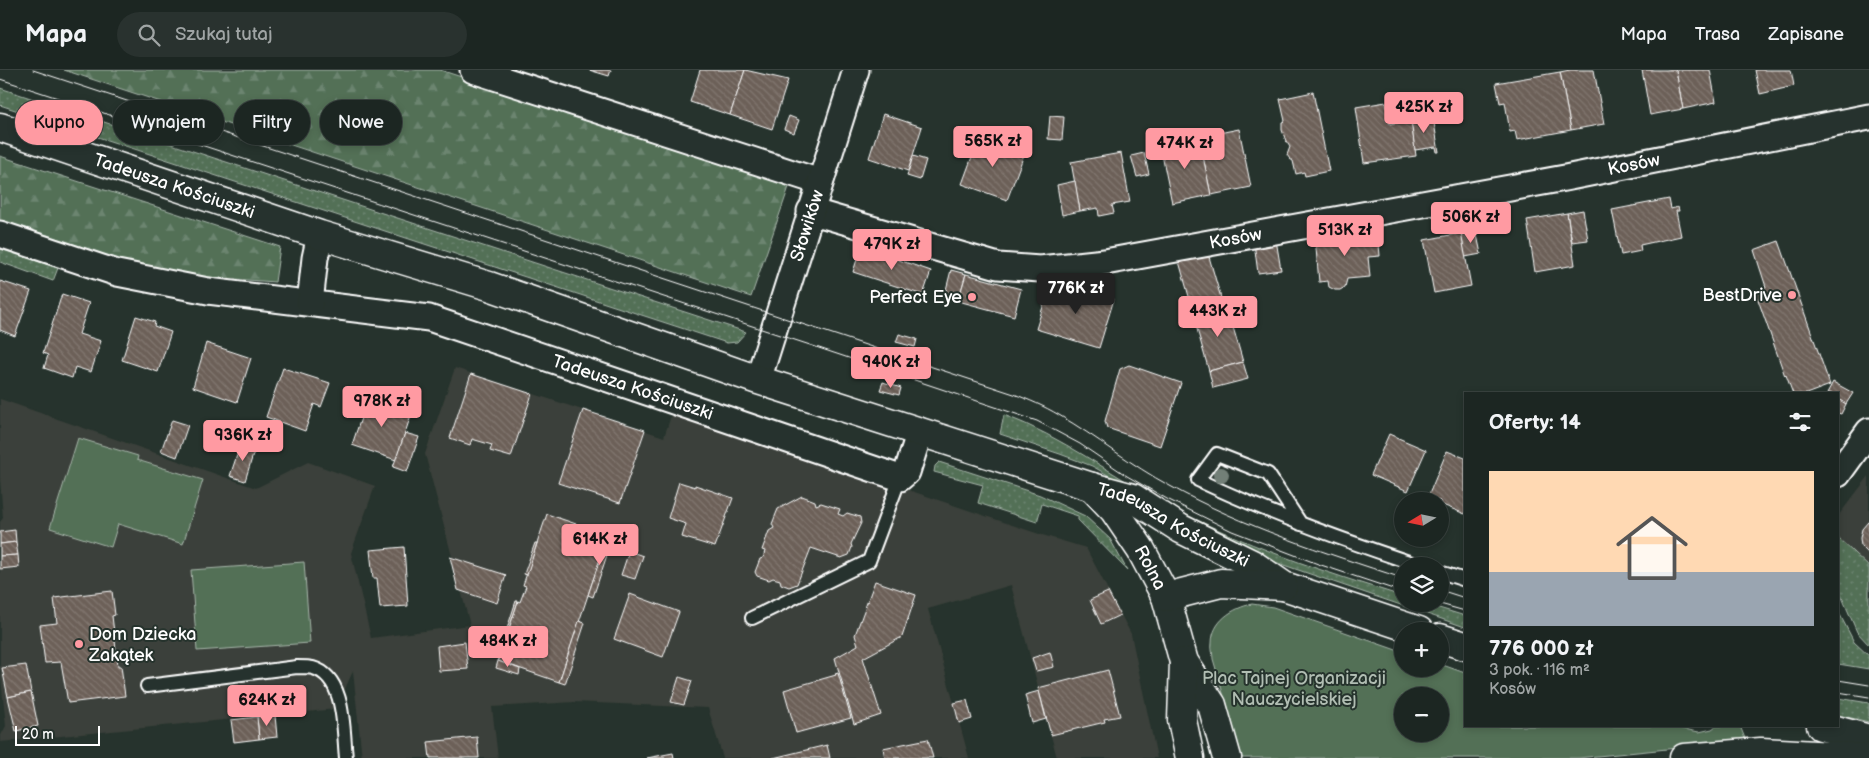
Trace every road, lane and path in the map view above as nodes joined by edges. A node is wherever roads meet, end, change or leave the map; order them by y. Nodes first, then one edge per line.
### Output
1 (473, 70) edge
2 (856, 70) edge
3 (1869, 117) edge
4 (0, 127) edge
5 (820, 182) junction
6 (810, 211) junction
7 (0, 234) edge
8 (320, 235) junction
9 (310, 303) junction
10 (758, 380) junction
11 (920, 431) junction
12 (1869, 431) edge
13 (1839, 473) edge
14 (900, 478) junction
15 (1092, 487) junction
16 (1301, 524) junction
17 (1394, 557) edge
18 (1449, 575) edge
19 (1464, 580) edge
20 (1284, 586) junction
21 (1166, 597) junction
22 (752, 618) dead end
23 (1394, 623) edge
24 (1449, 641) edge
25 (1464, 646) edge
26 (1184, 662) junction
27 (147, 686) dead end
28 (1825, 727) edge
29 (1869, 739) edge
30 (346, 758) edge
31 (1190, 758) edge
32 (1227, 758) edge
33 (1684, 758) edge
34 (1869, 758) edge

1 - 5 street
2 - 5 street, Słowików
3 - 6 street, Kosów
4 - 8 street, Tadeusza Kościuszki
5 - 6 street, Słowików
6 - 10 street, Słowików
7 - 9 street, Tadeusza Kościuszki
8 - 9 street
8 - 10 street, Tadeusza Kościuszki
9 - 14 street, Tadeusza Kościuszki
10 - 11 street, Tadeusza Kościuszki
11 - 14 street
11 - 15 street, Tadeusza Kościuszki
12 - 13 street
14 - 22 lane
15 - 20 street, Tadeusza Kościuszki
15 - 21 street, Rolna
16 - 16 lane
16 - 17 lane
18 - 19 lane
20 - 21 street
20 - 23 street, Tadeusza Kościuszki
21 - 26 street, Rolna
24 - 25 street
26 - 31 street, Rolna
26 - 32 street, Rolna
27 - 30 lane
28 - 29 street
33 - 34 street

